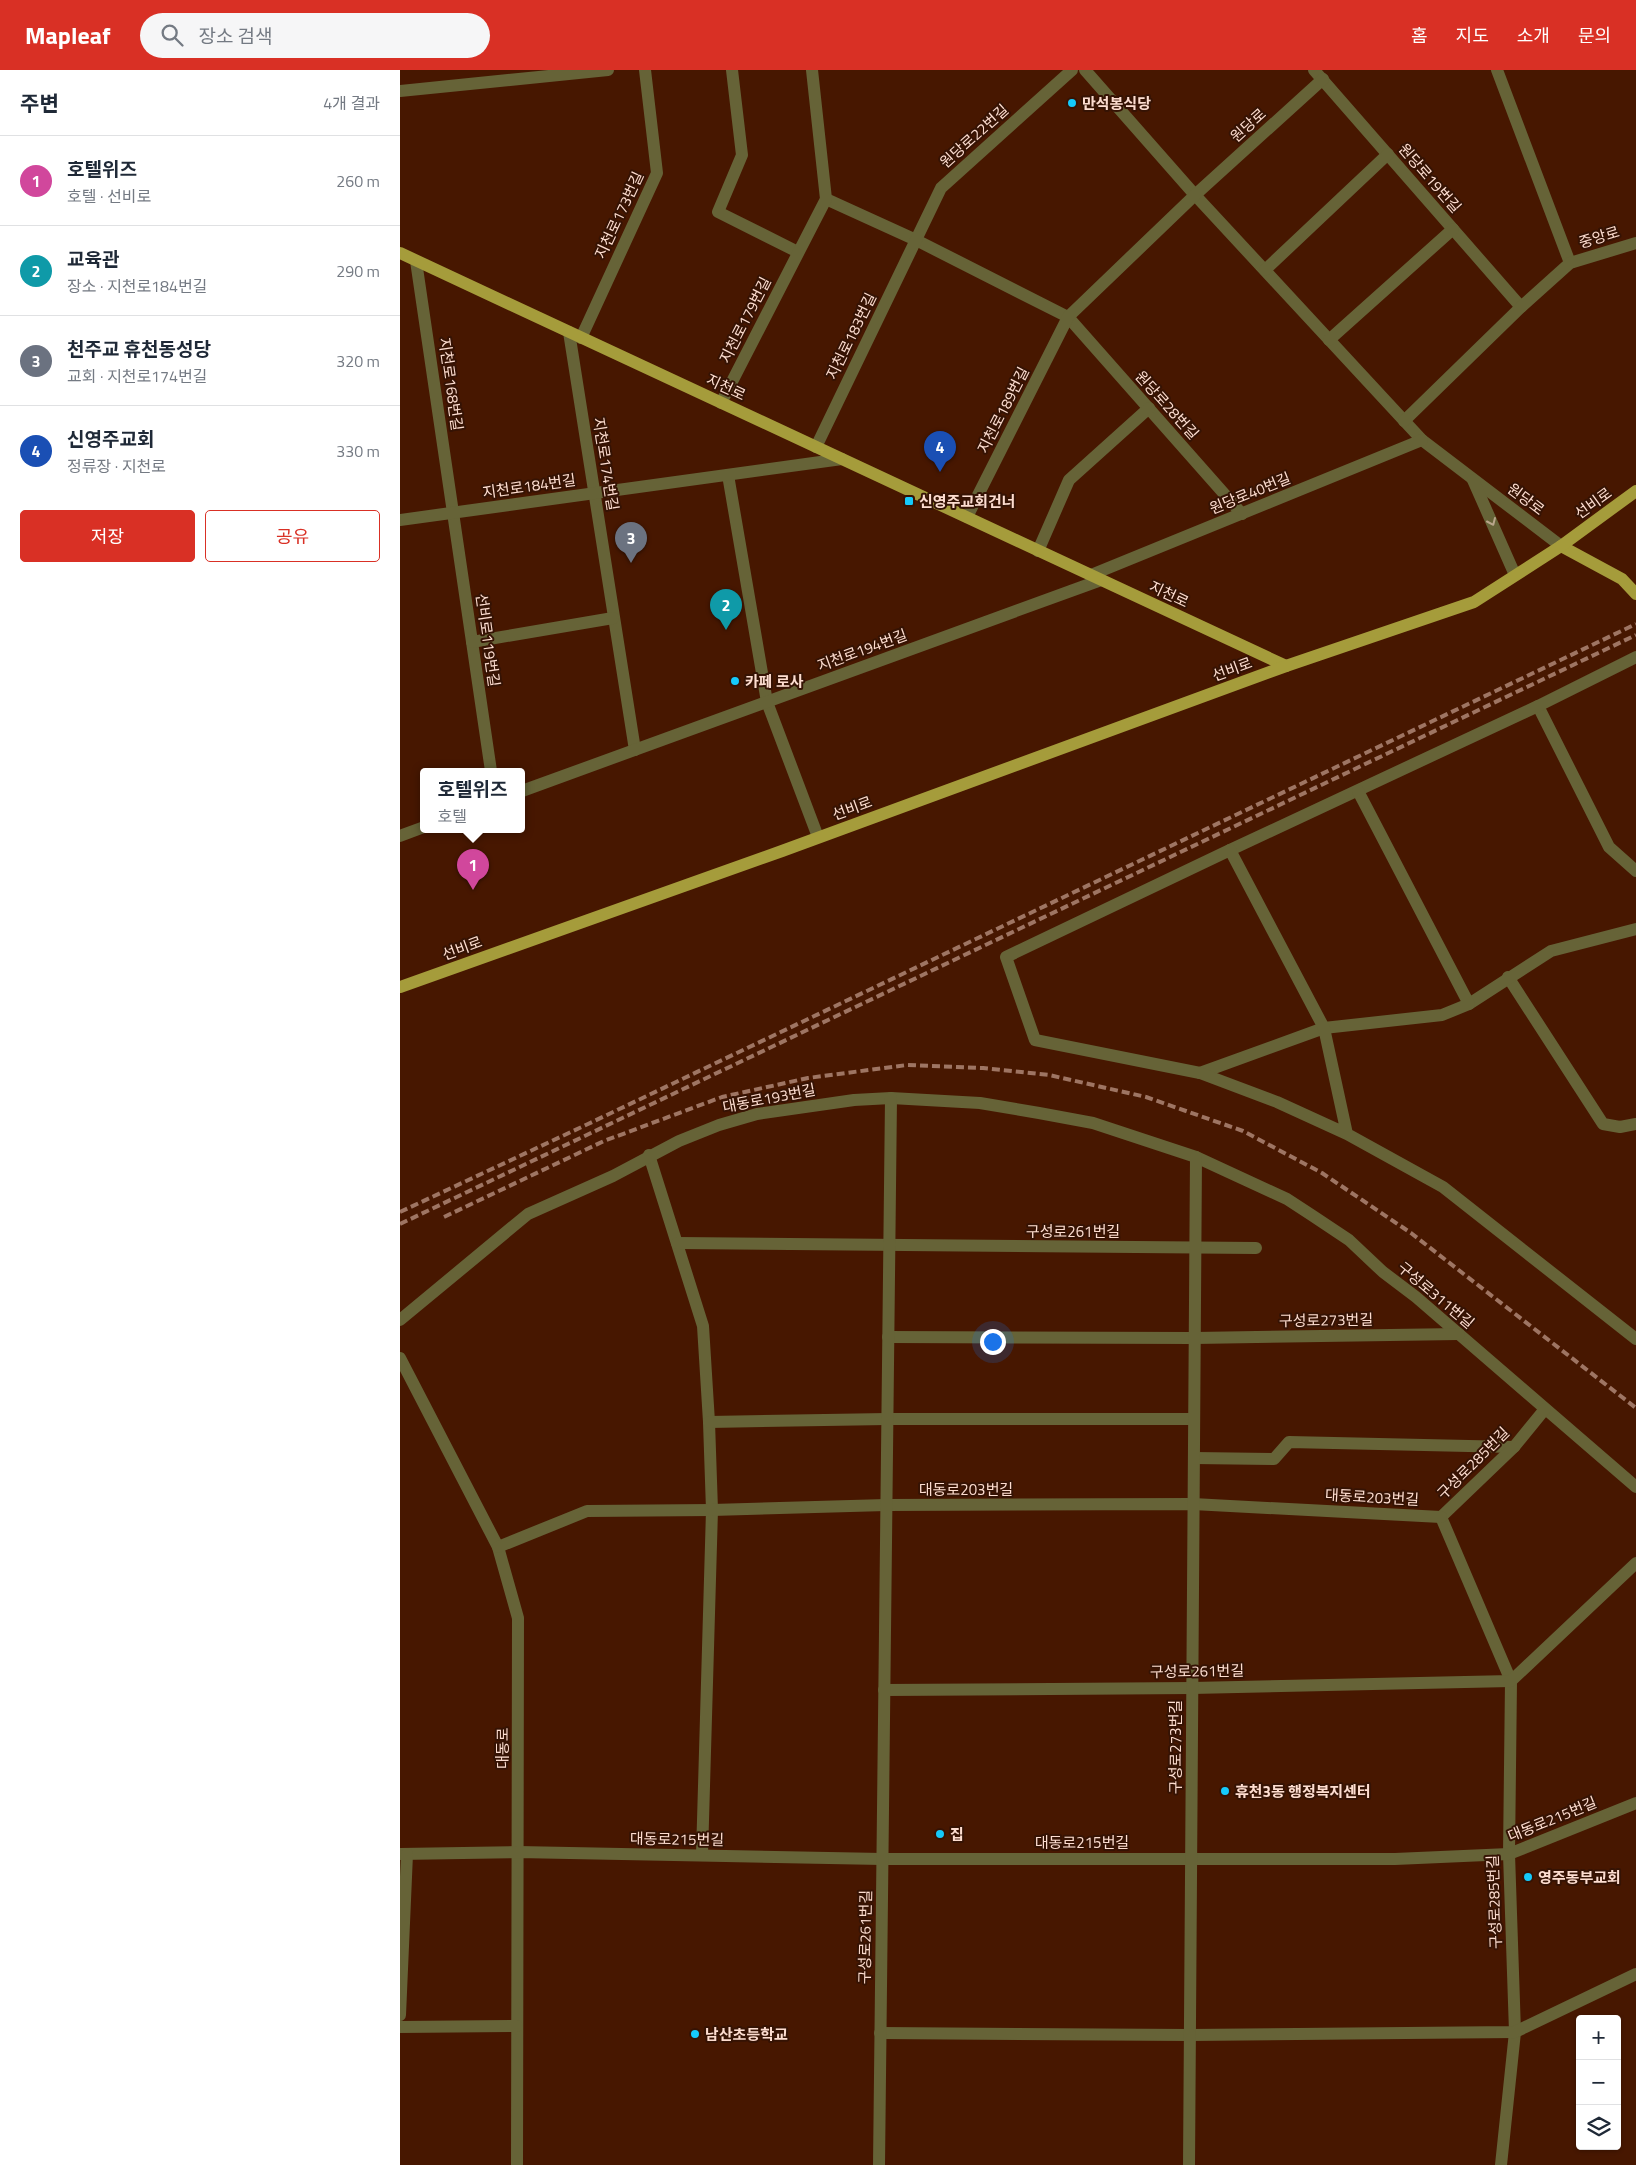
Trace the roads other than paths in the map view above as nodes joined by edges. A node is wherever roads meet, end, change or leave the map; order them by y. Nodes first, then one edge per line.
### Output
1 (608, 70) edge
2 (645, 70) edge
3 (732, 70) edge
4 (812, 70) edge
5 (1072, 70) edge
6 (1085, 70) edge
7 (1497, 70) edge
8 (1318, 75) edge
9 (400, 91) edge
10 (1388, 154) junction
11 (1196, 195) junction
12 (826, 199) junction
13 (1452, 229) junction
14 (916, 240) junction
15 (1636, 243) edge
16 (798, 252) junction
17 (400, 253) edge
18 (416, 261) junction
19 (1570, 263) junction
20 (1265, 270) junction
21 (1521, 307) junction
22 (1068, 317) junction
23 (569, 332) junction
24 (581, 338) junction
25 (1330, 340) junction
26 (721, 403) junction
27 (1149, 408) junction
28 (1404, 420) junction
29 (1422, 440) junction
30 (816, 447) junction
31 (842, 459) junction
32 (728, 475) junction
33 (1472, 478) junction
34 (1636, 491) edge
35 (593, 494) junction
36 (453, 513) junction
37 (1242, 514) junction
38 (967, 518) junction
39 (400, 520) edge
40 (1561, 546) junction
41 (1038, 551) junction
42 (1515, 575) junction
43 (1096, 578) junction
44 (1636, 594) edge
45 (613, 618) junction
46 (472, 642) junction
47 (1636, 657) edge
48 (1286, 666) junction
49 (767, 702) junction
50 (1538, 706) junction
51 (634, 750) junction
52 (491, 768) edge
53 (525, 790) edge
54 (1358, 791) junction
55 (420, 828) edge
56 (400, 836) edge
57 (818, 838) junction
58 (1230, 850) junction
59 (1636, 871) edge
60 (1636, 929) edge
61 (1508, 977) junction
62 (400, 987) edge
63 (1469, 1004) junction
64 (1324, 1028) junction
65 (1200, 1073) junction
66 (891, 1098) junction
67 (1636, 1124) edge
68 (1347, 1134) junction
69 (649, 1155) junction
70 (1196, 1157) junction
71 (677, 1243) junction
72 (889, 1246) junction
73 (1196, 1248) junction
74 (1256, 1248) dead end
75 (400, 1320) edge
76 (1458, 1334) junction
77 (888, 1337) junction
78 (1195, 1338) junction
79 (1636, 1339) edge
80 (400, 1358) edge
81 (1545, 1409) junction
82 (887, 1419) junction
83 (1194, 1419) junction
84 (709, 1422) junction
85 (1514, 1447) junction
86 (1194, 1458) junction
87 (1636, 1487) edge
88 (1194, 1504) junction
89 (886, 1505) junction
90 (712, 1510) junction
91 (1441, 1517) junction
92 (498, 1547) junction
93 (1636, 1563) edge
94 (1511, 1681) junction
95 (1192, 1688) junction
96 (884, 1690) junction
97 (1636, 1803) edge
98 (518, 1852) junction
99 (404, 1854) edge
100 (1509, 1854) junction
101 (702, 1855) junction
102 (1191, 1858) junction
103 (882, 1859) junction
104 (1636, 1974) edge
105 (400, 2015) edge
106 (517, 2026) junction
107 (400, 2028) edge
108 (1515, 2032) junction
109 (880, 2033) junction
110 (1190, 2035) junction
111 (517, 2165) edge
112 (879, 2165) edge
113 (1189, 2165) edge
114 (1501, 2165) edge

1 - 9 street
2 - 24 street, 지천로173번길
3 - 16 street
4 - 12 street
5 - 14 street, 원당로22번길
6 - 11 street, 원당로
7 - 19 street
8 - 10 street, 원당로19번길
8 - 11 street, 원당로
10 - 13 street, 원당로19번길
10 - 20 street
11 - 20 street, 원당로
11 - 22 street
12 - 14 street
12 - 16 street, 지천로179번길
13 - 21 street, 원당로19번길
13 - 25 street
14 - 22 street, 원당로28번길
14 - 30 street, 지천로183번길
15 - 19 street, 중앙로
16 - 26 street, 지천로179번길
17 - 18 main road, 지천로
18 - 23 main road, 지천로
18 - 36 street, 지천로168번길
19 - 21 street
20 - 25 street, 원당로
21 - 28 street
22 - 27 street, 원당로28번길
22 - 38 street, 지천로189번길
23 - 24 main road, 지천로
23 - 35 street, 지천로174번길
24 - 26 main road, 지천로
25 - 28 street, 원당로
26 - 30 main road, 지천로
27 - 37 street, 원당로28번길
27 - 41 street
28 - 29 street, 원당로
29 - 33 street, 원당로
29 - 37 street, 원당로40번길
30 - 31 main road, 지천로
31 - 32 street, 지천로184번길
31 - 38 main road, 지천로
32 - 35 street, 지천로184번길
32 - 49 street
33 - 40 street, 원당로
33 -> 42 street
34 - 40 main road, 선비로
35 - 36 street, 지천로184번길
35 - 45 street, 지천로174번길
36 - 39 street, 지천로184번길
36 - 46 street, 선비로119번길
37 - 43 street, 원당로40번길
38 - 41 main road, 지천로
40 - 42 main road, 선비로
40 - 44 main road, 원당로
41 - 43 main road, 지천로
42 - 48 main road, 선비로
43 - 48 main road, 지천로
43 - 49 street, 지천로194번길
45 - 46 street
45 - 51 street, 지천로174번길
46 - 52 street, 선비로119번길
47 - 50 street
48 - 57 main road, 선비로
49 - 51 street, 지천로194번길
49 - 57 street, 선비로
50 - 54 street
50 - 59 street
51 - 53 street, 지천로194번길
54 - 58 street
54 - 63 street
55 - 56 street
57 - 62 main road, 선비로
58 - 64 street
58 - 65 street
60 - 61 street
61 - 63 street
61 - 67 street
63 - 64 street
64 - 65 street
64 - 68 street
65 - 68 street
66 - 69 street, 대동로193번길
66 - 70 street, 대동로193번길
66 - 72 street, 구성로261번길
68 - 79 street
69 - 71 street
69 - 75 street, 대동로193번길
70 - 73 street, 구성로273번길
70 - 76 street, 구성로311번길
71 - 72 street, 구성로261번길
71 - 84 street
72 - 73 street, 구성로261번길
72 - 77 street, 구성로261번길
73 - 74 street, 구성로261번길
73 - 78 street, 구성로273번길
76 - 78 street, 구성로273번길
76 - 81 street, 구성로311번길
77 - 78 street
77 - 82 street, 구성로261번길
78 - 83 street, 구성로273번길
80 - 92 street, 대동로
81 - 85 street, 구성로285번길
81 - 87 street, 구성로311번길
82 - 83 street
82 - 84 street
82 - 89 street, 구성로261번길
83 - 86 street, 구성로273번길
84 - 90 street
85 - 86 street
85 - 91 street, 구성로285번길
86 - 88 street, 구성로273번길
88 - 89 street, 대동로203번길
88 - 91 street, 대동로203번길
88 - 95 street, 구성로273번길
89 - 90 street, 대동로203번길
89 - 96 street, 구성로261번길
90 - 92 street, 대동로203번길
90 - 101 street
91 - 94 street, 구성로285번길
92 - 98 street, 대동로
93 - 94 street
94 - 95 street, 구성로261번길
94 - 100 street, 구성로285번길
95 - 96 street, 구성로261번길
95 - 102 street, 구성로273번길
96 - 103 street, 구성로261번길
97 - 100 street, 대동로215번길
98 - 99 street, 대동로215번길
98 - 101 street, 대동로215번길
98 - 106 street, 대동로
99 - 105 street
100 - 102 street, 대동로215번길
100 - 108 street, 구성로285번길
101 - 103 street, 대동로215번길
102 - 103 street, 대동로215번길
102 - 110 street, 구성로273번길
103 - 109 street, 구성로261번길
104 - 108 street
106 - 107 street
106 - 111 street, 대동로
108 - 110 street
108 - 114 street, 구성로285번길
109 - 110 street
109 - 112 street, 구성로261번길
110 - 113 street, 구성로273번길

